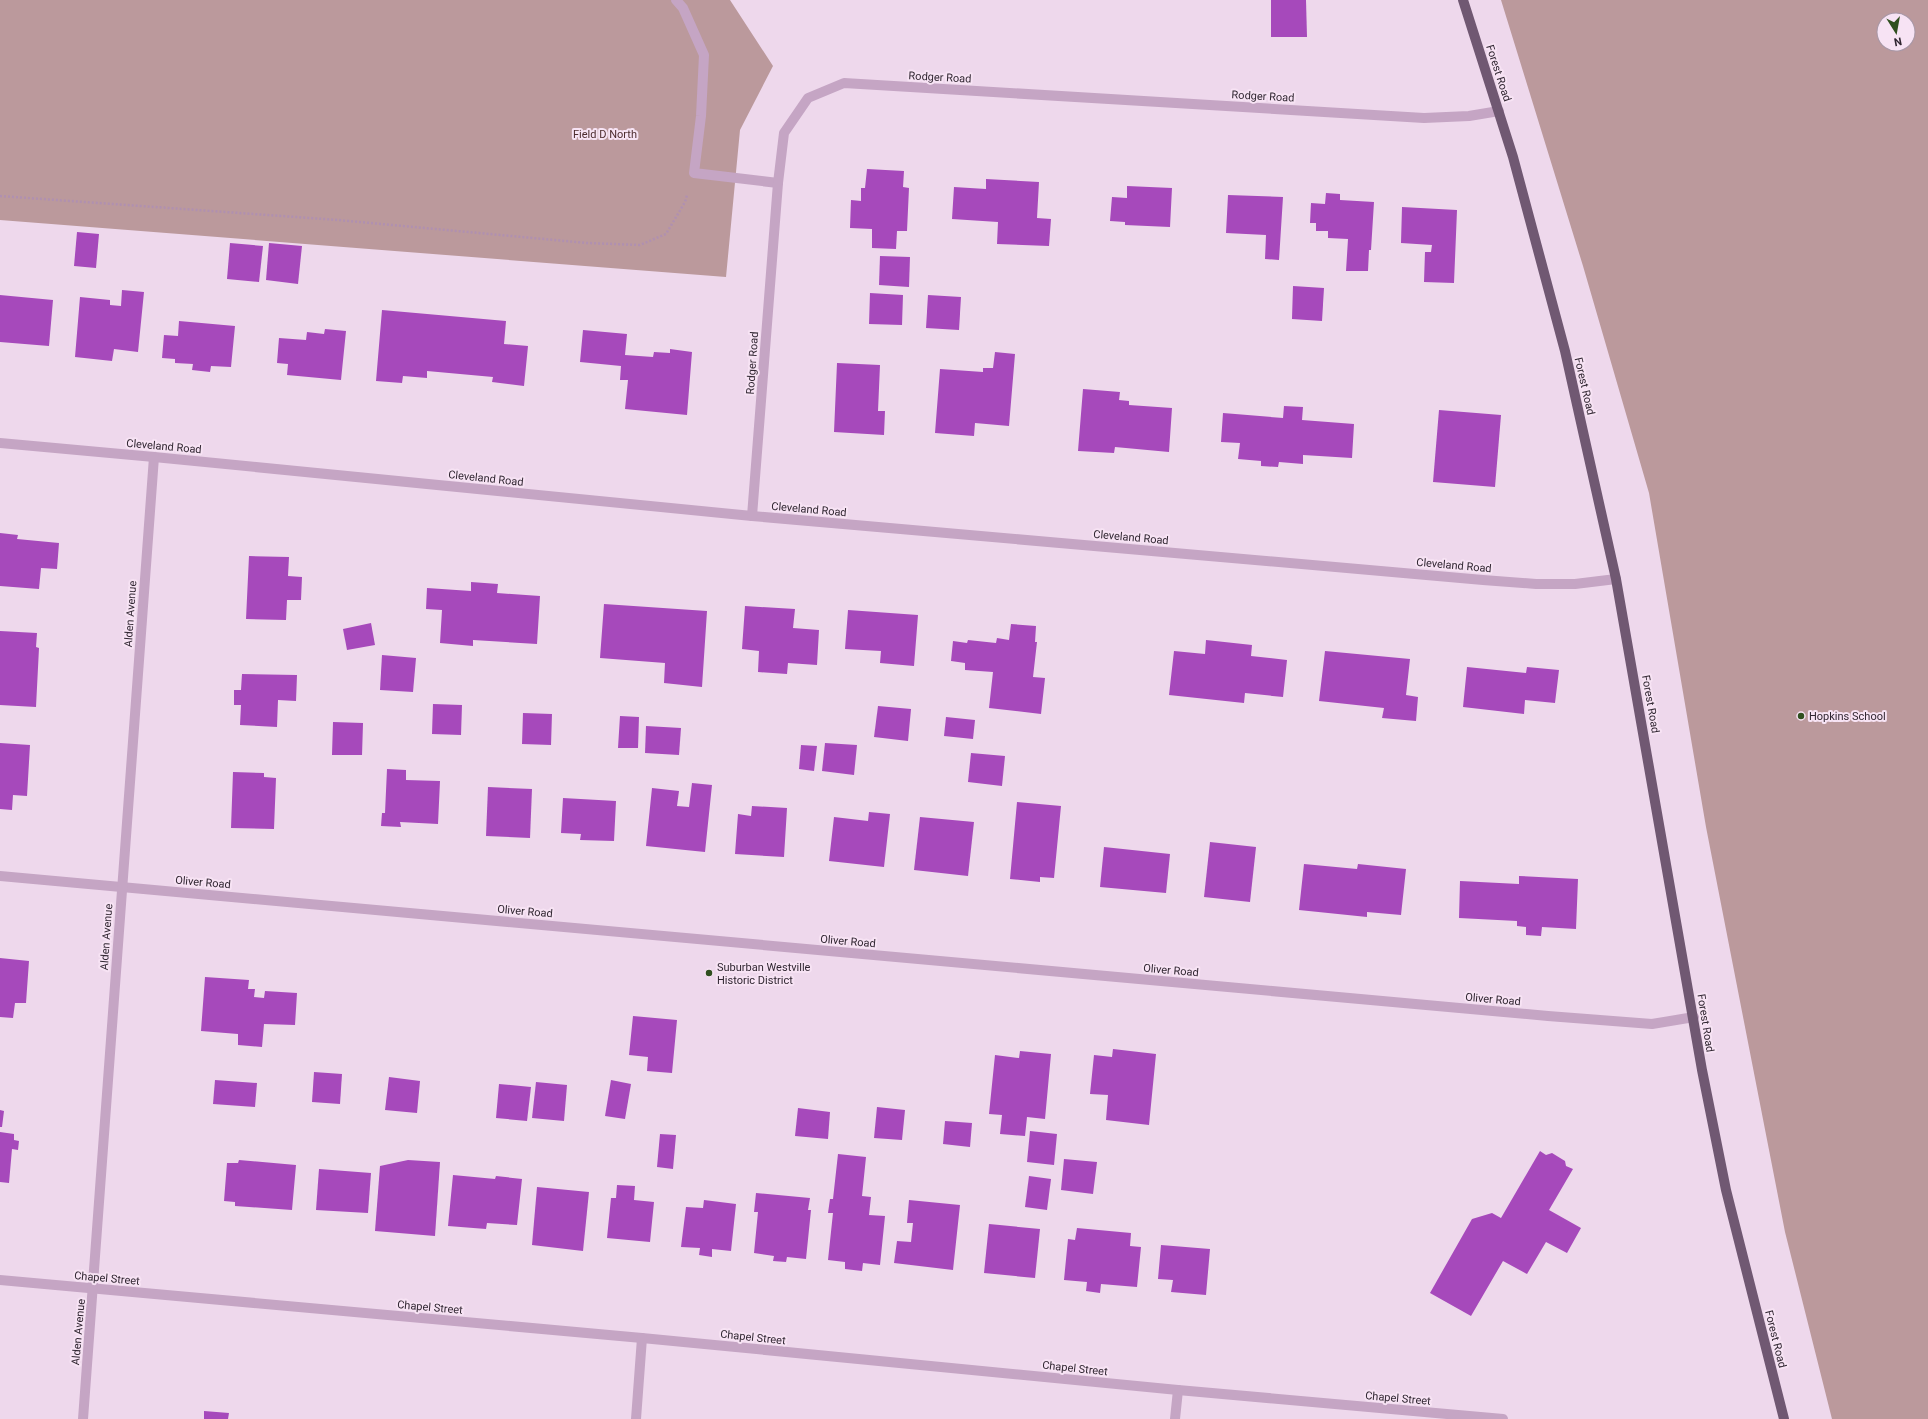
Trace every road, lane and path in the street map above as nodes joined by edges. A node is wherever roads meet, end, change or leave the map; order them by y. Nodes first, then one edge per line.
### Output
1 (676, 0) edge
2 (1464, 0) edge
3 (1499, 111) junction
4 (694, 174) junction
5 (778, 183) junction
6 (0, 196) edge
7 (0, 443) edge
8 (154, 457) junction
9 (752, 516) junction
10 (1616, 578) junction
11 (0, 876) edge
12 (121, 887) junction
13 (1694, 1017) junction
14 (0, 1280) edge
15 (93, 1289) junction
16 (642, 1338) junction
17 (1178, 1390) junction
18 (83, 1419) edge
19 (636, 1419) edge
20 (1176, 1419) edge
21 (1503, 1419) edge
22 (1784, 1419) edge

1 - 4 street
2 - 3 main road, Forest Road
3 - 5 street, Rodger Road
3 - 10 main road, Forest Road
4 - 5 street
4 - 6 path
5 - 9 street, Rodger Road
7 - 8 street, Cleveland Road
8 - 9 street, Cleveland Road
8 - 12 street, Alden Avenue
9 - 10 street, Cleveland Road
10 - 13 main road, Forest Road
11 - 12 street, Oliver Road
12 - 13 street, Oliver Road
12 - 15 street, Alden Avenue
13 - 22 main road, Forest Road
14 - 15 street, Chapel Street
15 - 16 street, Chapel Street
15 - 18 street, Alden Avenue
16 - 17 street, Chapel Street
16 - 19 street
17 - 20 street
17 - 21 street, Chapel Street

